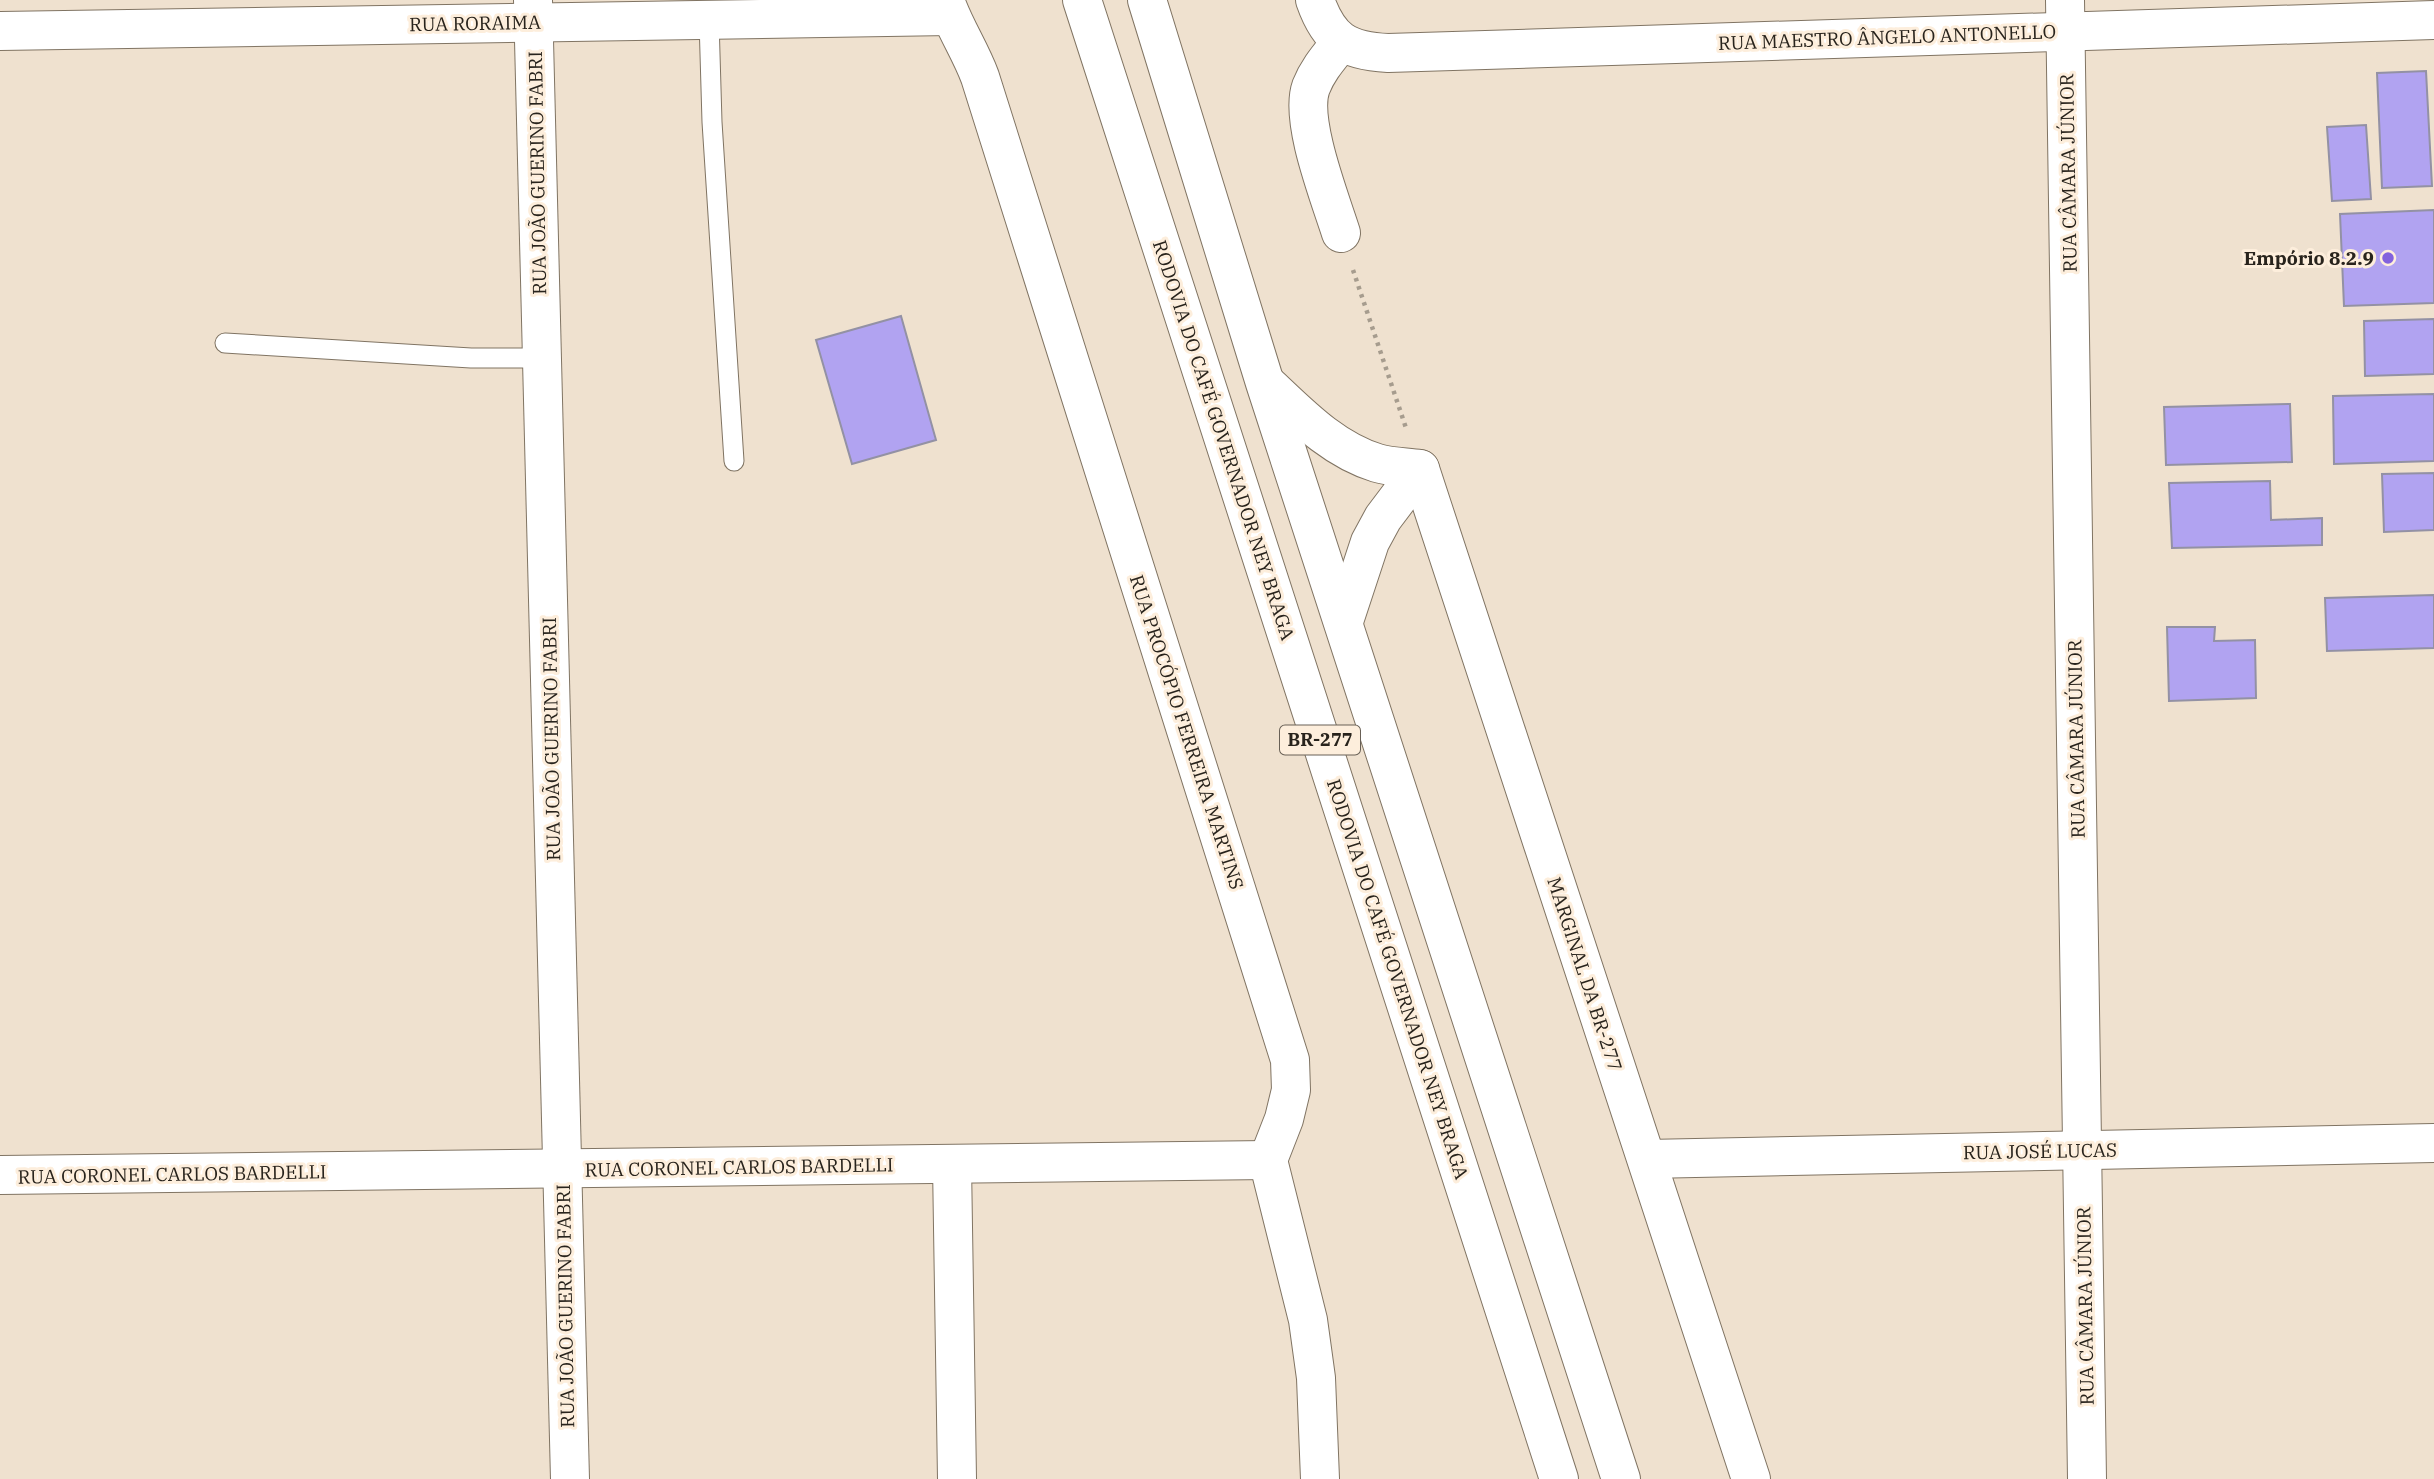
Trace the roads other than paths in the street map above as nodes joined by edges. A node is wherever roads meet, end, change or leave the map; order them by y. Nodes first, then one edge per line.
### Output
1 (1082, 0) edge
2 (1147, 0) edge
3 (1315, 0) edge
4 (947, 8) edge
5 (533, 11) edge
6 (2065, 16) edge
7 (709, 20) junction
8 (2434, 20) edge
9 (0, 31) edge
10 (1341, 42) junction
11 (1340, 233) road end
12 (225, 343) dead end
13 (542, 358) junction
14 (1265, 383) junction
15 (734, 461) dead end
16 (1420, 470) junction
17 (1344, 621) junction
18 (2434, 1143) edge
19 (2082, 1150) junction
20 (1647, 1159) junction
21 (1268, 1160) junction
22 (952, 1164) junction
23 (562, 1169) junction
24 (0, 1175) edge
25 (570, 1479) edge
26 (957, 1479) edge
27 (1320, 1479) edge
28 (1559, 1479) edge
29 (1621, 1479) edge
30 (1751, 1479) edge
31 (2087, 1479) edge

1 - 28 main road, RODOVIA DO CAFÉ GOVERNADOR NEY BRAGA / BR-277
2 - 14 main road, BR-277
3 - 10 main road
4 - 7 main road, RUA RORAIMA
4 - 21 main road, RUA PROCÓPIO FERREIRA MARTINS
5 - 7 main road, RUA RORAIMA
5 - 9 main road, RUA RORAIMA
5 - 13 main road, RUA JOÃO GUERINO FABRI
6 - 8 main road, RUA MAESTRO ÂNGELO ANTONELLO
6 - 10 main road, RUA MAESTRO ÂNGELO ANTONELLO
6 - 19 main road, RUA CÂMARA JÚNIOR
7 - 15 lane
10 - 11 main road
12 - 13 lane
13 - 23 main road, RUA JOÃO GUERINO FABRI
14 - 16 main road
14 - 17 main road, BR-277
16 - 17 main road
16 - 20 main road, MARGINAL DA BR-277
17 - 29 main road, BR-277
18 - 19 main road, RUA JOSÉ LUCAS
19 - 20 main road, RUA JOSÉ LUCAS
19 - 31 main road, RUA CÂMARA JÚNIOR
20 - 30 main road, MARGINAL DA BR-277
21 - 22 main road, RUA CORONEL CARLOS BARDELLI
21 - 27 main road
22 - 23 main road, RUA CORONEL CARLOS BARDELLI
22 - 26 main road
23 - 24 main road, RUA CORONEL CARLOS BARDELLI
23 - 25 main road, RUA JOÃO GUERINO FABRI

